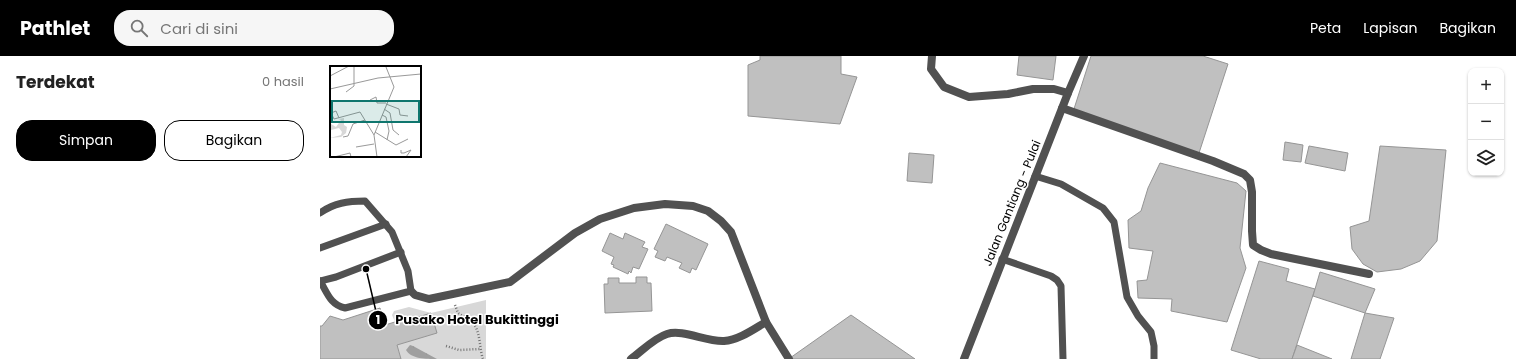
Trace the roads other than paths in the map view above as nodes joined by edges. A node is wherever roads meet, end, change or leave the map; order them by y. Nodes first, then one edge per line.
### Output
1 (932, 56) edge
2 (1084, 56) edge
3 (1068, 93) junction
4 (1062, 108) junction
5 (1035, 176) junction
6 (320, 213) edge
7 (386, 224) junction
8 (320, 248) edge
9 (401, 252) junction
10 (1002, 259) junction
11 (1369, 274) dead end
12 (320, 281) edge
13 (411, 291) junction
14 (766, 322) junction
15 (631, 359) edge
16 (789, 359) edge
17 (964, 359) edge
18 (1063, 359) edge
19 (1154, 359) edge

1 - 3 street
2 - 3 street, Jalan Gantiang - Pulai
3 - 4 street, Jalan Gantiang - Pulai
4 - 5 street, Jalan Gantiang - Pulai
4 - 11 street
5 - 10 street, Jalan Gantiang - Pulai
5 - 19 lane
6 - 7 lane
7 - 8 lane
7 - 9 lane
9 - 12 lane
9 - 13 lane
10 - 17 street, Jalan Gantiang - Pulai
10 - 18 lane
12 - 13 lane
13 - 14 street
14 - 15 street
14 - 16 street

